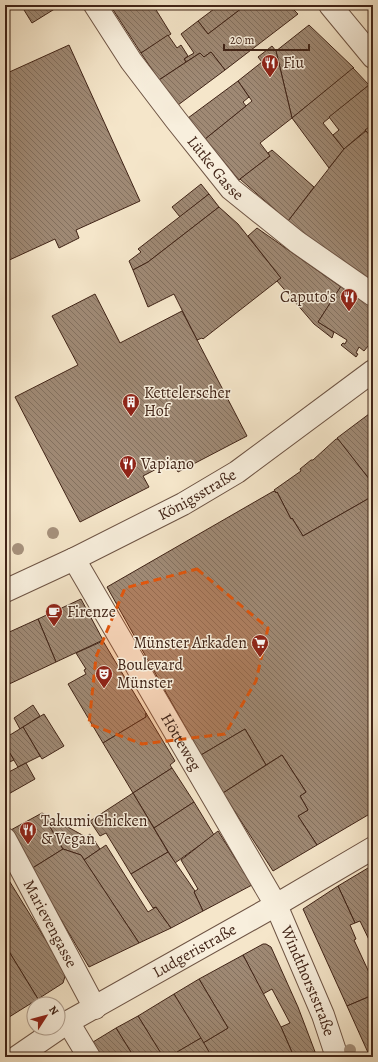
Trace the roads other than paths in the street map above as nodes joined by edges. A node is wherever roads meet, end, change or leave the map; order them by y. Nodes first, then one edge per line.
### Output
1 (95, 5) edge
2 (330, 5) edge
3 (373, 57) edge
4 (373, 295) edge
5 (373, 371) edge
6 (74, 559) junction
7 (5, 591) edge
8 (5, 839) edge
9 (373, 848) edge
10 (276, 905) junction
11 (95, 1008) junction
12 (68, 1022) junction
13 (17, 1057) edge
14 (89, 1057) edge
15 (337, 1057) edge

1 - 4 street, Lütke Gasse
2 - 3 street
5 - 6 street, Königsstraße
6 - 7 street, Königsstraße
6 - 10 street, Hötteweg
8 - 11 street, Marievengasse
9 - 10 street, Ludgeristraße
10 - 11 street, Ludgeristraße
10 - 15 street, Windthorststraße
11 - 12 street, Ludgeristraße
12 - 13 street, Ludgeristraße
12 - 14 street

